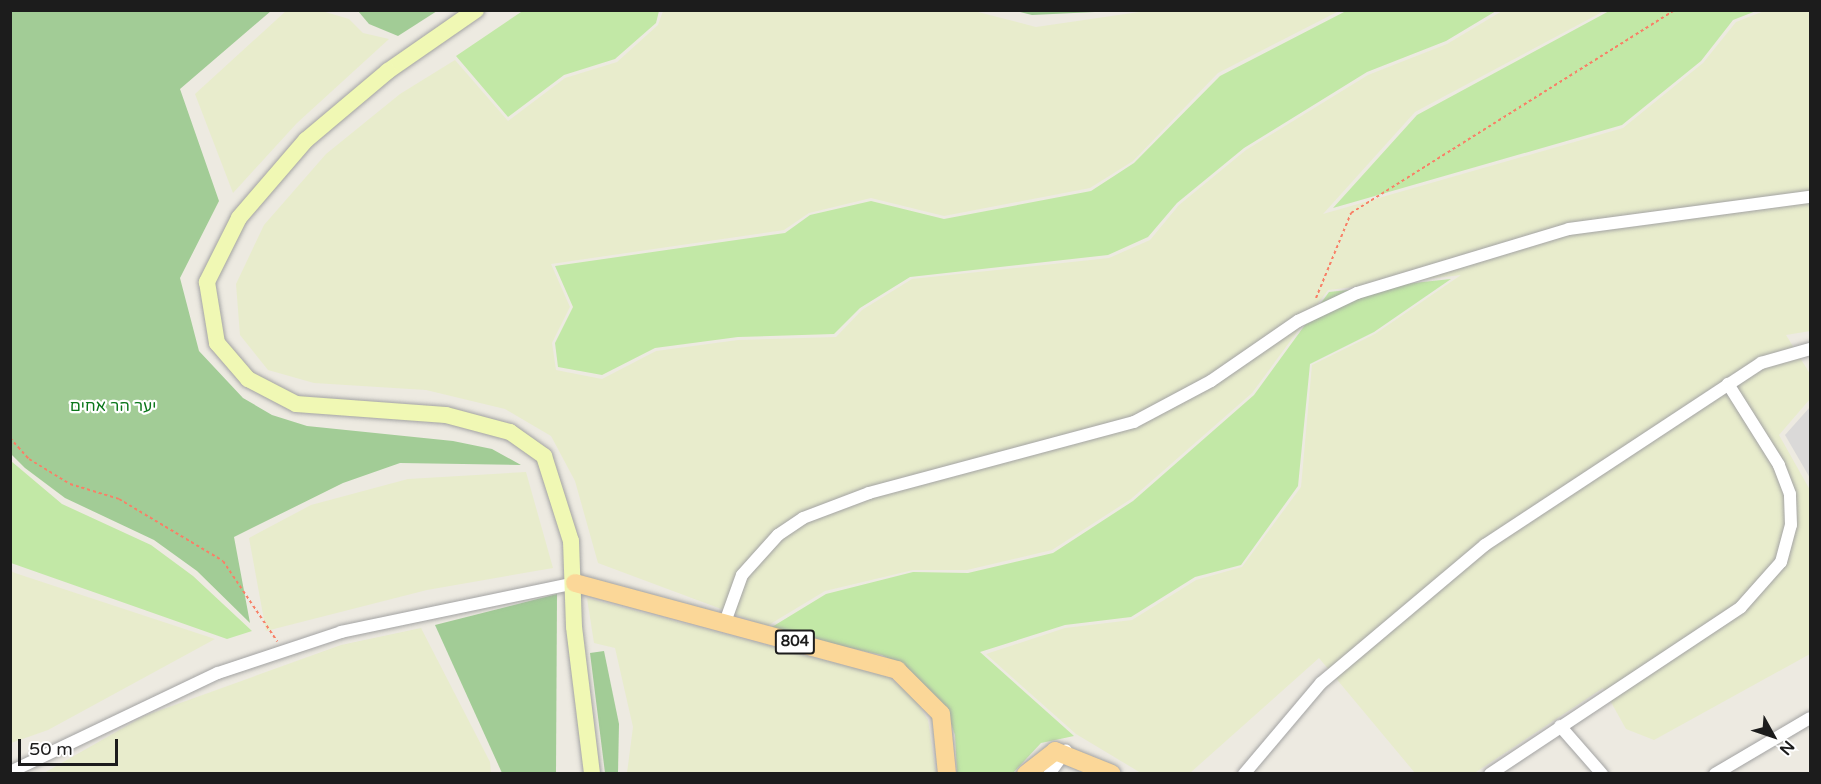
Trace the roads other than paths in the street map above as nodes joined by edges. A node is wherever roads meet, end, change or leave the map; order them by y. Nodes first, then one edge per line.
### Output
1 (476, 10) edge
2 (1810, 197) edge
3 (1809, 352) edge
4 (1728, 384) junction
5 (574, 583) junction
6 (724, 625) junction
7 (1810, 718) edge
8 (1560, 726) junction
9 (1066, 751) junction
10 (10, 772) edge
11 (592, 774) edge
12 (947, 774) edge
13 (1026, 774) edge
14 (1048, 774) edge
15 (1112, 774) edge
16 (1244, 774) edge
17 (1490, 774) edge
18 (1602, 774) edge
19 (1715, 774) edge

1 - 5 main road
2 - 6 street
3 - 4 street
4 - 8 street
4 - 16 street
5 - 6 main road, 804
5 - 10 street
5 - 11 main road
6 - 12 main road, 804
7 - 19 street
8 - 17 street
8 - 18 street
9 - 13 main road
9 - 14 street
9 - 15 main road

